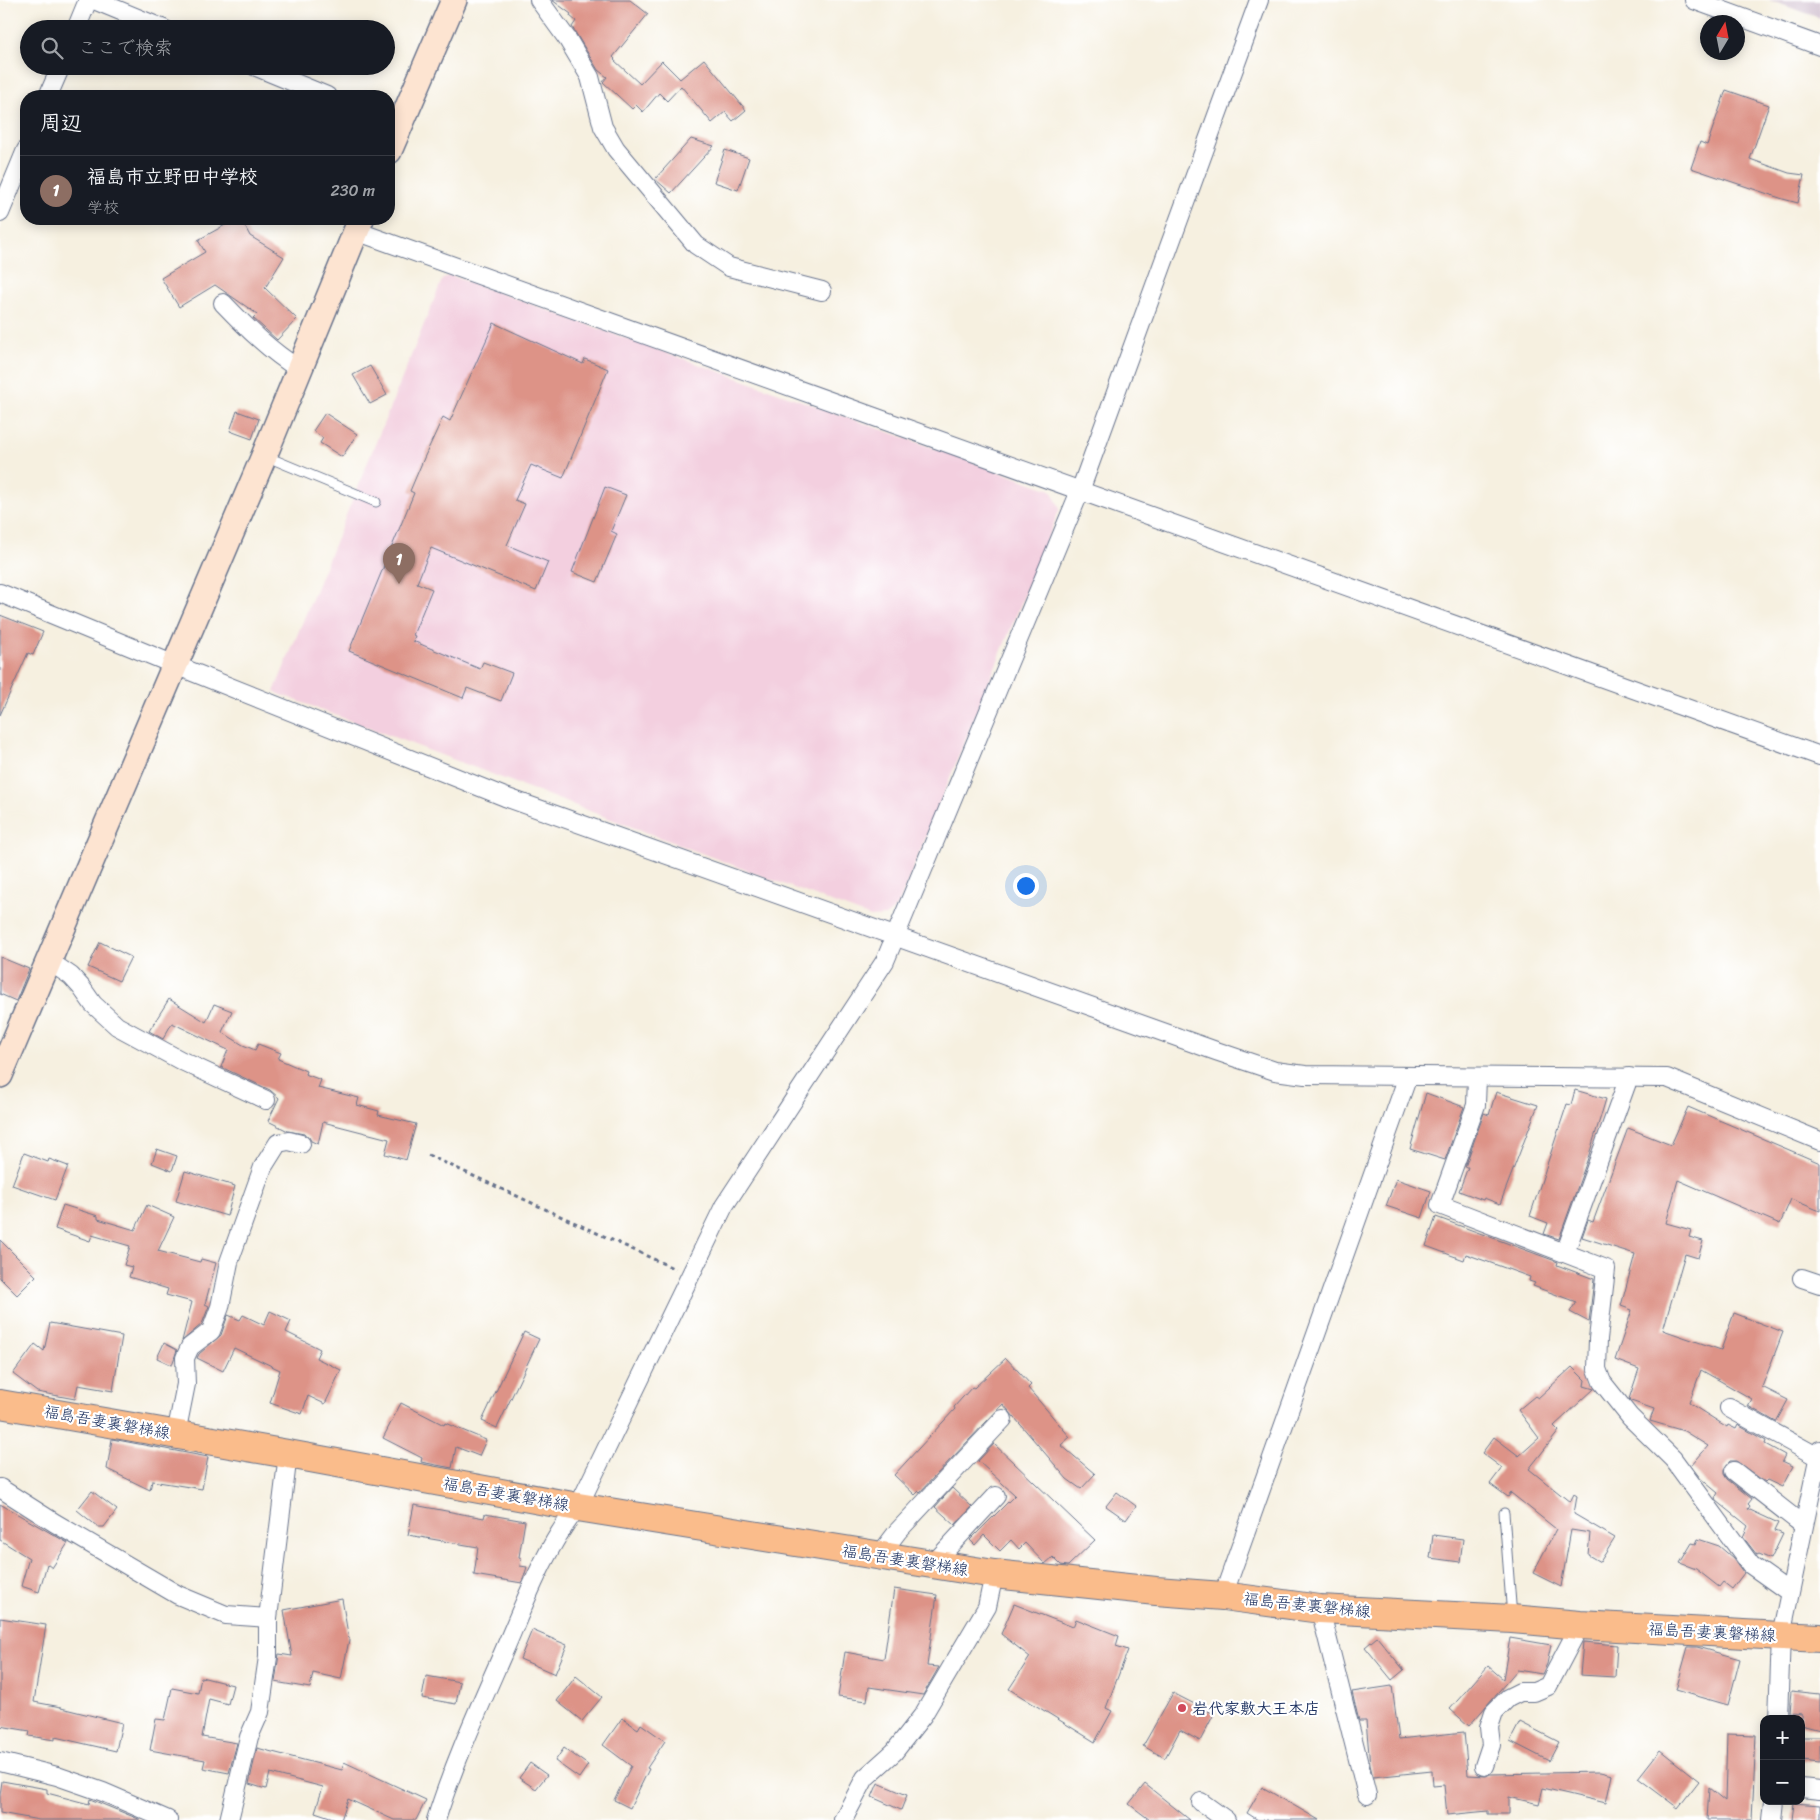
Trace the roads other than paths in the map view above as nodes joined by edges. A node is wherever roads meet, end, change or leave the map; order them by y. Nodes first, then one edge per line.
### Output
1 (88, 0) edge
2 (94, 0) edge
3 (454, 0) edge
4 (539, 0) edge
5 (1259, 0) edge
6 (1694, 0) edge
7 (80, 20) edge
8 (142, 20) edge
9 (1820, 46) edge
10 (57, 75) edge
11 (276, 75) edge
12 (51, 90) edge
13 (312, 90) edge
14 (395, 122) edge
15 (20, 165) edge
16 (0, 213) edge
17 (359, 225) edge
18 (822, 291) dead end
19 (222, 303) dead end
20 (300, 369) junction
21 (264, 456) junction
22 (1080, 492) junction
23 (376, 502) dead end
24 (0, 593) edge
25 (174, 665) junction
26 (1820, 754) edge
27 (895, 936) junction
28 (48, 961) junction
29 (0, 1075) edge
30 (1408, 1076) junction
31 (1477, 1077) junction
32 (1630, 1078) junction
33 (266, 1100) dead end
34 (1820, 1141) edge
35 (301, 1144) dead end
36 (1565, 1253) junction
37 (1802, 1278) dead end
38 (1820, 1284) edge
39 (0, 1404) edge
40 (1728, 1408) dead end
41 (1003, 1419) dead end
42 (176, 1434) junction
43 (1819, 1453) edge
44 (288, 1454) junction
45 (1734, 1471) dead end
46 (0, 1488) edge
47 (996, 1496) dead end
48 (578, 1507) junction
49 (1504, 1513) dead end
50 (1803, 1525) junction
51 (879, 1556) junction
52 (933, 1564) junction
53 (994, 1574) junction
54 (1789, 1592) junction
55 (1223, 1596) junction
56 (1320, 1609) junction
57 (268, 1618) junction
58 (1512, 1619) junction
59 (1580, 1625) junction
60 (1781, 1635) junction
61 (1820, 1638) edge
62 (1778, 1715) edge
63 (0, 1762) edge
64 (1484, 1766) dead end
65 (1805, 1788) edge
66 (1820, 1790) edge
67 (1367, 1795) dead end
68 (1200, 1802) dead end
69 (1774, 1805) edge
70 (168, 1820) edge
71 (229, 1820) edge
72 (436, 1820) edge
73 (843, 1820) edge
74 (1226, 1820) edge
75 (1772, 1820) edge

1 - 7 street
2 - 8 street
3 - 14 street
4 - 18 street
5 - 22 street
6 - 9 street
10 - 12 street
11 - 13 street
15 - 16 street
17 - 20 street
17 - 22 street
19 - 20 street
20 - 21 street
21 - 23 lane
21 - 25 street
22 - 26 street
22 - 27 street
24 - 25 street
25 - 27 street
25 - 28 street
27 - 30 street
27 - 48 street
28 - 29 street
28 - 33 street
30 - 31 street
30 - 55 street
31 - 32 street
31 - 36 street
32 - 34 street
32 - 36 street
35 - 42 street
36 - 54 street
37 - 38 street
39 - 42 main road, 福島吾妻裏磐梯線
40 - 43 street
41 - 51 street
42 - 44 main road, 福島吾妻裏磐梯線
43 - 50 street
44 - 48 main road, 福島吾妻裏磐梯線
44 - 57 street
45 - 50 street
46 - 57 street
47 - 52 street
48 - 51 main road, 福島吾妻裏磐梯線
48 - 72 street
49 - 58 lane
50 - 54 street
51 - 52 main road, 福島吾妻裏磐梯線
52 - 53 main road, 福島吾妻裏磐梯線
53 - 55 main road, 福島吾妻裏磐梯線
53 - 73 street
54 - 60 street
55 - 56 main road, 福島吾妻裏磐梯線
56 - 58 main road, 福島吾妻裏磐梯線
56 - 67 street
57 - 71 street
58 - 59 main road, 福島吾妻裏磐梯線
59 - 60 main road, 福島吾妻裏磐梯線
59 - 64 street
60 - 61 main road, 福島吾妻裏磐梯線
60 - 62 street
63 - 70 street
65 - 66 street
68 - 74 street
69 - 75 street

